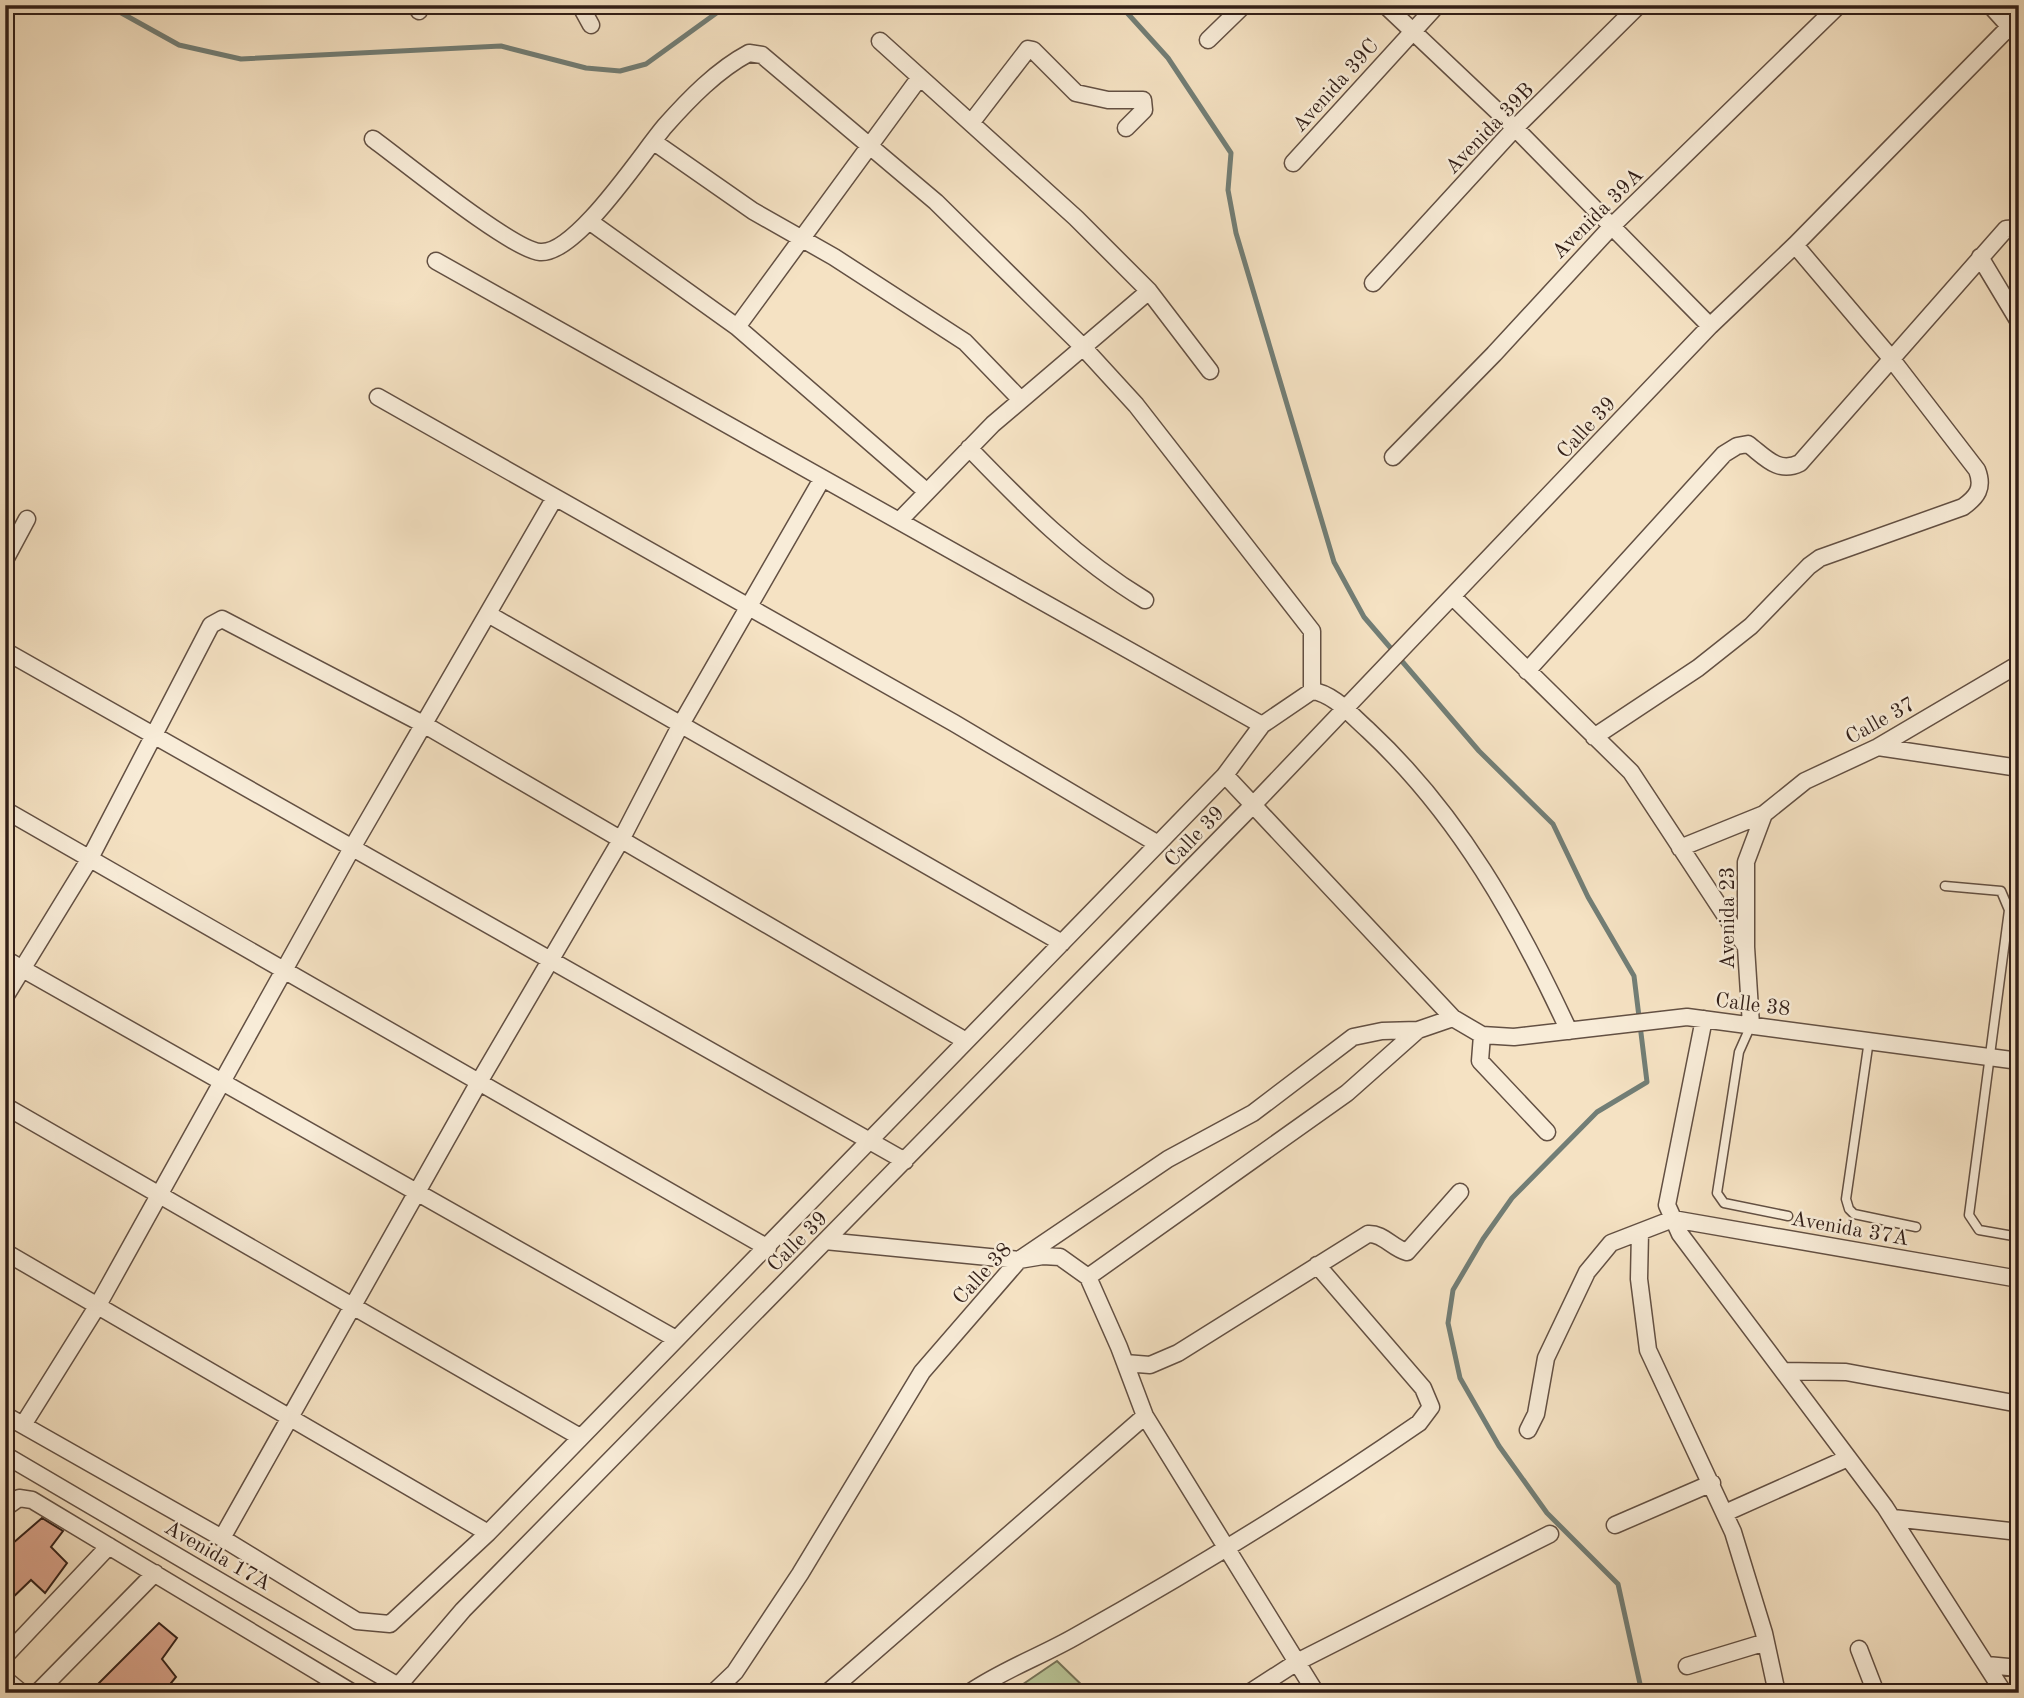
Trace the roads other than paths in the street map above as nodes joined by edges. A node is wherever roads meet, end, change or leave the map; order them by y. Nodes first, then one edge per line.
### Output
1 (580, 5) edge
2 (1244, 5) edge
3 (1385, 5) edge
4 (1437, 5) edge
5 (1639, 5) edge
6 (1839, 5) edge
7 (1990, 5) edge
8 (591, 25) dead end
9 (2016, 27) edge
10 (1411, 31) junction
11 (1208, 40) dead end
12 (880, 41) dead end
13 (920, 77) junction
14 (971, 123) junction
15 (1126, 128) dead end
16 (1515, 128) junction
17 (373, 139) dead end
18 (654, 142) junction
19 (868, 148) junction
20 (1293, 163) dead end
21 (589, 220) junction
22 (1613, 225) junction
23 (2019, 228) edge
24 (802, 239) junction
25 (1795, 245) junction
26 (1980, 257) junction
27 (436, 261) dead end
28 (1373, 283) dead end
29 (1149, 291) junction
30 (2019, 321) edge
31 (1710, 326) junction
32 (737, 327) junction
33 (1082, 345) junction
34 (1890, 356) junction
35 (1210, 371) dead end
36 (378, 397) dead end
37 (1021, 400) junction
38 (969, 448) junction
39 (1393, 457) dead end
40 (822, 479) junction
41 (926, 491) junction
42 (554, 499) junction
43 (27, 519) dead end
44 (899, 521) junction
45 (5, 560) edge
46 (1453, 597) junction
47 (1145, 600) dead end
48 (747, 608) junction
49 (488, 614) junction
50 (5, 651) edge
51 (2019, 664) edge
52 (1527, 671) junction
53 (1312, 691) junction
54 (1345, 709) junction
55 (425, 725) junction
56 (1262, 725) junction
57 (680, 726) junction
58 (155, 736) junction
59 (1594, 737) junction
60 (1878, 747) junction
61 (2019, 768) edge
62 (1225, 775) junction
63 (1252, 806) junction
64 (5, 810) edge
65 (1763, 814) junction
66 (622, 838) junction
67 (1158, 844) junction
68 (352, 848) junction
69 (1679, 848) junction
70 (89, 860) junction
71 (1945, 886) dead end
72 (1062, 943) junction
73 (1746, 947) junction
74 (5, 959) edge
75 (551, 961) junction
76 (21, 968) junction
77 (286, 972) junction
78 (5, 997) edge
79 (1454, 1018) junction
80 (1704, 1019) junction
81 (1751, 1024) junction
82 (1418, 1030) junction
83 (1569, 1031) junction
84 (1482, 1035) junction
85 (1869, 1040) junction
86 (967, 1041) junction
87 (1991, 1057) junction
88 (2019, 1061) edge
89 (223, 1082) junction
90 (479, 1082) junction
91 (5, 1106) edge
92 (1547, 1132) dead end
93 (870, 1141) junction
94 (905, 1161) junction
95 (417, 1192) junction
96 (1460, 1192) dead end
97 (159, 1196) junction
98 (1788, 1216) dead end
99 (1673, 1219) junction
100 (1916, 1227) dead end
101 (1640, 1232) junction
102 (2019, 1237) edge
103 (825, 1241) junction
104 (768, 1248) junction
105 (5, 1252) edge
106 (1018, 1260) junction
107 (1317, 1265) junction
108 (1088, 1277) junction
109 (2019, 1279) edge
110 (98, 1305) junction
111 (354, 1305) junction
112 (676, 1339) junction
113 (1125, 1363) junction
114 (1783, 1371) junction
115 (2019, 1404) edge
116 (5, 1415) edge
117 (1145, 1416) junction
118 (289, 1418) junction
119 (23, 1425) junction
120 (1528, 1430) dead end
121 (580, 1437) junction
122 (5, 1455) edge
123 (1848, 1458) junction
124 (1712, 1483) junction
125 (5, 1508) edge
126 (1725, 1513) junction
127 (1893, 1518) junction
128 (1615, 1525) dead end
129 (2019, 1532) edge
130 (488, 1533) junction
131 (1550, 1534) dead end
132 (222, 1538) junction
133 (109, 1546) junction
134 (1225, 1546) junction
135 (155, 1573) junction
136 (1766, 1642) junction
137 (1858, 1649) dead end
138 (5, 1656) edge
139 (1297, 1662) junction
140 (1987, 1665) junction
141 (1687, 1666) dead end
142 (2019, 1668) edge
143 (5, 1679) edge
144 (333, 1688) edge
145 (404, 1689) edge
146 (22, 1693) edge
147 (37, 1693) edge
148 (353, 1693) edge
149 (713, 1693) edge
150 (827, 1693) edge
151 (970, 1693) edge
152 (1249, 1693) edge
153 (1316, 1693) edge
154 (1777, 1693) edge
155 (1876, 1693) edge
156 (2004, 1693) edge

1 - 8 street
2 - 11 street
3 - 10 street
4 - 10 street, Avenida 39C
5 - 16 street, Avenida 39B
6 - 22 street, Avenida 39A
7 - 9 street
9 - 25 street, Calle 39
10 - 16 street
10 - 20 street, Avenida 39C
12 - 13 street
13 - 14 street
13 - 19 street
14 - 15 street
14 - 29 street
16 - 22 street
16 - 28 street, Avenida 39B
17 - 21 street
18 - 19 street
18 - 21 street
18 - 24 street
19 - 24 street
19 - 33 street
21 - 32 street
22 - 31 street
22 - 39 street, Avenida 39A
23 - 26 street
24 - 32 street
24 - 37 street
25 - 31 street, Calle 39
25 - 34 street
26 - 30 street
26 - 34 street
27 - 40 street
29 - 33 street
29 - 35 street
31 - 46 street, Calle 39
32 - 41 street
33 - 37 street
33 - 53 street
34 - 52 street
34 - 59 street
36 - 42 street
37 - 38 street
38 - 41 street
38 - 47 street
40 - 44 street
40 - 48 street
41 - 44 street
42 - 48 street
42 - 49 street
43 - 45 street
44 - 56 street
46 - 52 street
46 - 54 street, Calle 39
48 - 57 street
48 - 67 street
49 - 55 street
49 - 57 street
50 - 58 street
51 - 60 street, Calle 37
52 - 59 street
53 - 54 street
53 - 56 street
54 - 63 street, Calle 39
54 - 83 street
55 - 58 street
55 - 66 street
55 - 68 street
56 - 62 street
57 - 66 street
57 - 72 street
58 - 68 street
58 - 70 street
59 - 69 street
60 - 61 street
60 - 65 street, Calle 37
62 - 63 street
62 - 67 street
63 - 79 street
63 - 94 street, Calle 39
64 - 70 street
65 - 69 street, Calle 37
65 - 73 street, Avenida 23
66 - 75 street
66 - 86 street
67 - 72 street
68 - 75 street
68 - 77 street
69 - 73 street
70 - 76 street
70 - 77 street
71 - 87 lane
72 - 86 street
73 - 81 street, Avenida 23
74 - 76 street
75 - 90 street
75 - 93 street
76 - 78 street
76 - 89 street
77 - 89 street
77 - 90 street
79 - 82 street, Calle 38
79 - 84 street
80 - 81 street, Calle 38
80 - 83 street, Calle 38
80 - 99 street
81 - 85 street, Calle 38
81 - 98 lane
82 - 106 street, Calle 38
82 - 108 street
83 - 84 street, Calle 38
84 - 92 street
85 - 87 street, Calle 38
85 - 100 lane
86 - 93 street
87 - 88 street, Calle 38
87 - 102 lane
89 - 95 street
89 - 97 street
90 - 95 street
90 - 104 street
91 - 97 street
93 - 94 street
93 - 104 street
94 - 103 street, Calle 39
95 - 111 street
95 - 112 street
96 - 107 street
97 - 110 street
97 - 111 street
99 - 101 street
99 - 109 street, Avenida 37A
99 - 114 street
101 - 120 street
101 - 124 street
103 - 106 street
103 - 145 street, Calle 39
104 - 112 street
105 - 110 street
106 - 108 street
106 - 149 street, Calle 38
107 - 113 street
107 - 134 street
108 - 113 street
110 - 118 street
110 - 119 street
111 - 118 street
111 - 121 street
112 - 121 street
113 - 117 street
114 - 115 street
114 - 123 street
116 - 119 street
117 - 134 street
117 - 150 street
118 - 130 street
118 - 132 street
119 - 132 street
121 - 130 street
122 - 145 street, Avenida 17A
123 - 126 street
123 - 127 street
124 - 126 street
124 - 128 street
125 - 133 street
126 - 136 street
127 - 129 street
127 - 140 street
130 - 132 street
131 - 139 street
133 - 135 street
133 - 138 street
134 - 139 street
134 - 151 street
135 - 144 street
135 - 147 street
136 - 141 street
136 - 154 street
137 - 155 street
139 - 152 street
139 - 153 street
140 - 142 street
140 - 156 street
143 - 146 street
144 - 148 street

